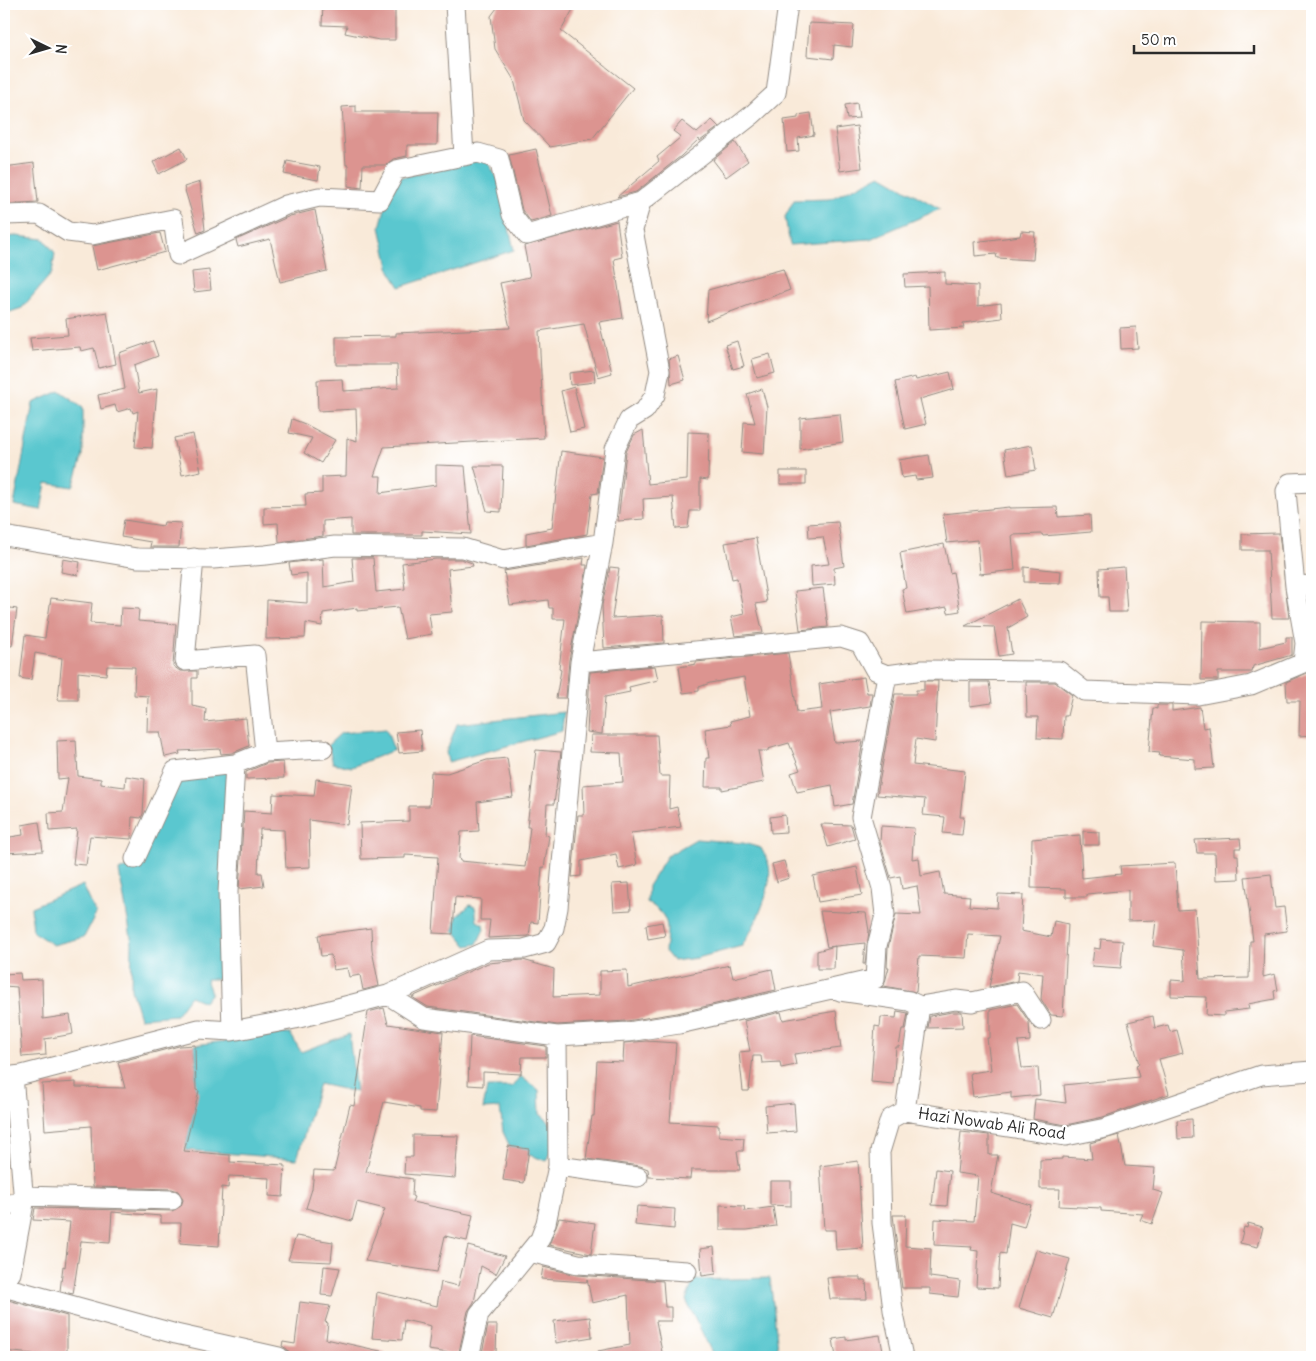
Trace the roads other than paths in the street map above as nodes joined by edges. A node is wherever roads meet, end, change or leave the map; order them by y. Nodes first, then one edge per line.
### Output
1 (454, 4) edge
2 (788, 4) edge
3 (464, 156) junction
4 (641, 202) junction
5 (4, 215) edge
6 (1312, 482) edge
7 (4, 536) edge
8 (603, 543) junction
9 (194, 558) junction
10 (1304, 586) edge
11 (580, 662) junction
12 (887, 675) junction
13 (323, 750) dead end
14 (265, 752) junction
15 (235, 764) junction
16 (135, 859) dead end
17 (829, 990) junction
18 (388, 995) junction
19 (920, 1006) junction
20 (1041, 1020) dead end
21 (232, 1031) junction
22 (557, 1036) junction
23 (1312, 1071) edge
24 (8, 1077) edge
25 (905, 1111) junction
26 (558, 1166) junction
27 (638, 1176) dead end
28 (24, 1200) junction
29 (172, 1200) dead end
30 (4, 1204) edge
31 (530, 1252) junction
32 (687, 1271) dead end
33 (4, 1282) edge
34 (4, 1287) edge
35 (279, 1357) edge
36 (469, 1357) edge
37 (903, 1357) edge

1 - 3 street
2 - 4 street
3 - 4 street
3 - 5 street
4 - 8 street
6 - 10 street
7 - 9 street
8 - 9 street
8 - 11 street
9 - 14 street
10 - 12 street
11 - 12 street
11 - 18 street
12 - 17 street
13 - 14 street
14 - 15 street
15 - 16 street
15 - 21 street
17 - 19 street
17 - 22 street
18 - 21 street
18 - 22 street
19 - 20 street
19 - 25 street, Hazi Nowab Ali Road
21 - 24 street
22 - 26 street
23 - 25 street, Hazi Nowab Ali Road
24 - 28 street
25 - 37 street
26 - 27 street
26 - 31 street
28 - 29 street
28 - 30 street
28 - 33 street
31 - 32 street
31 - 36 street
34 - 35 street

